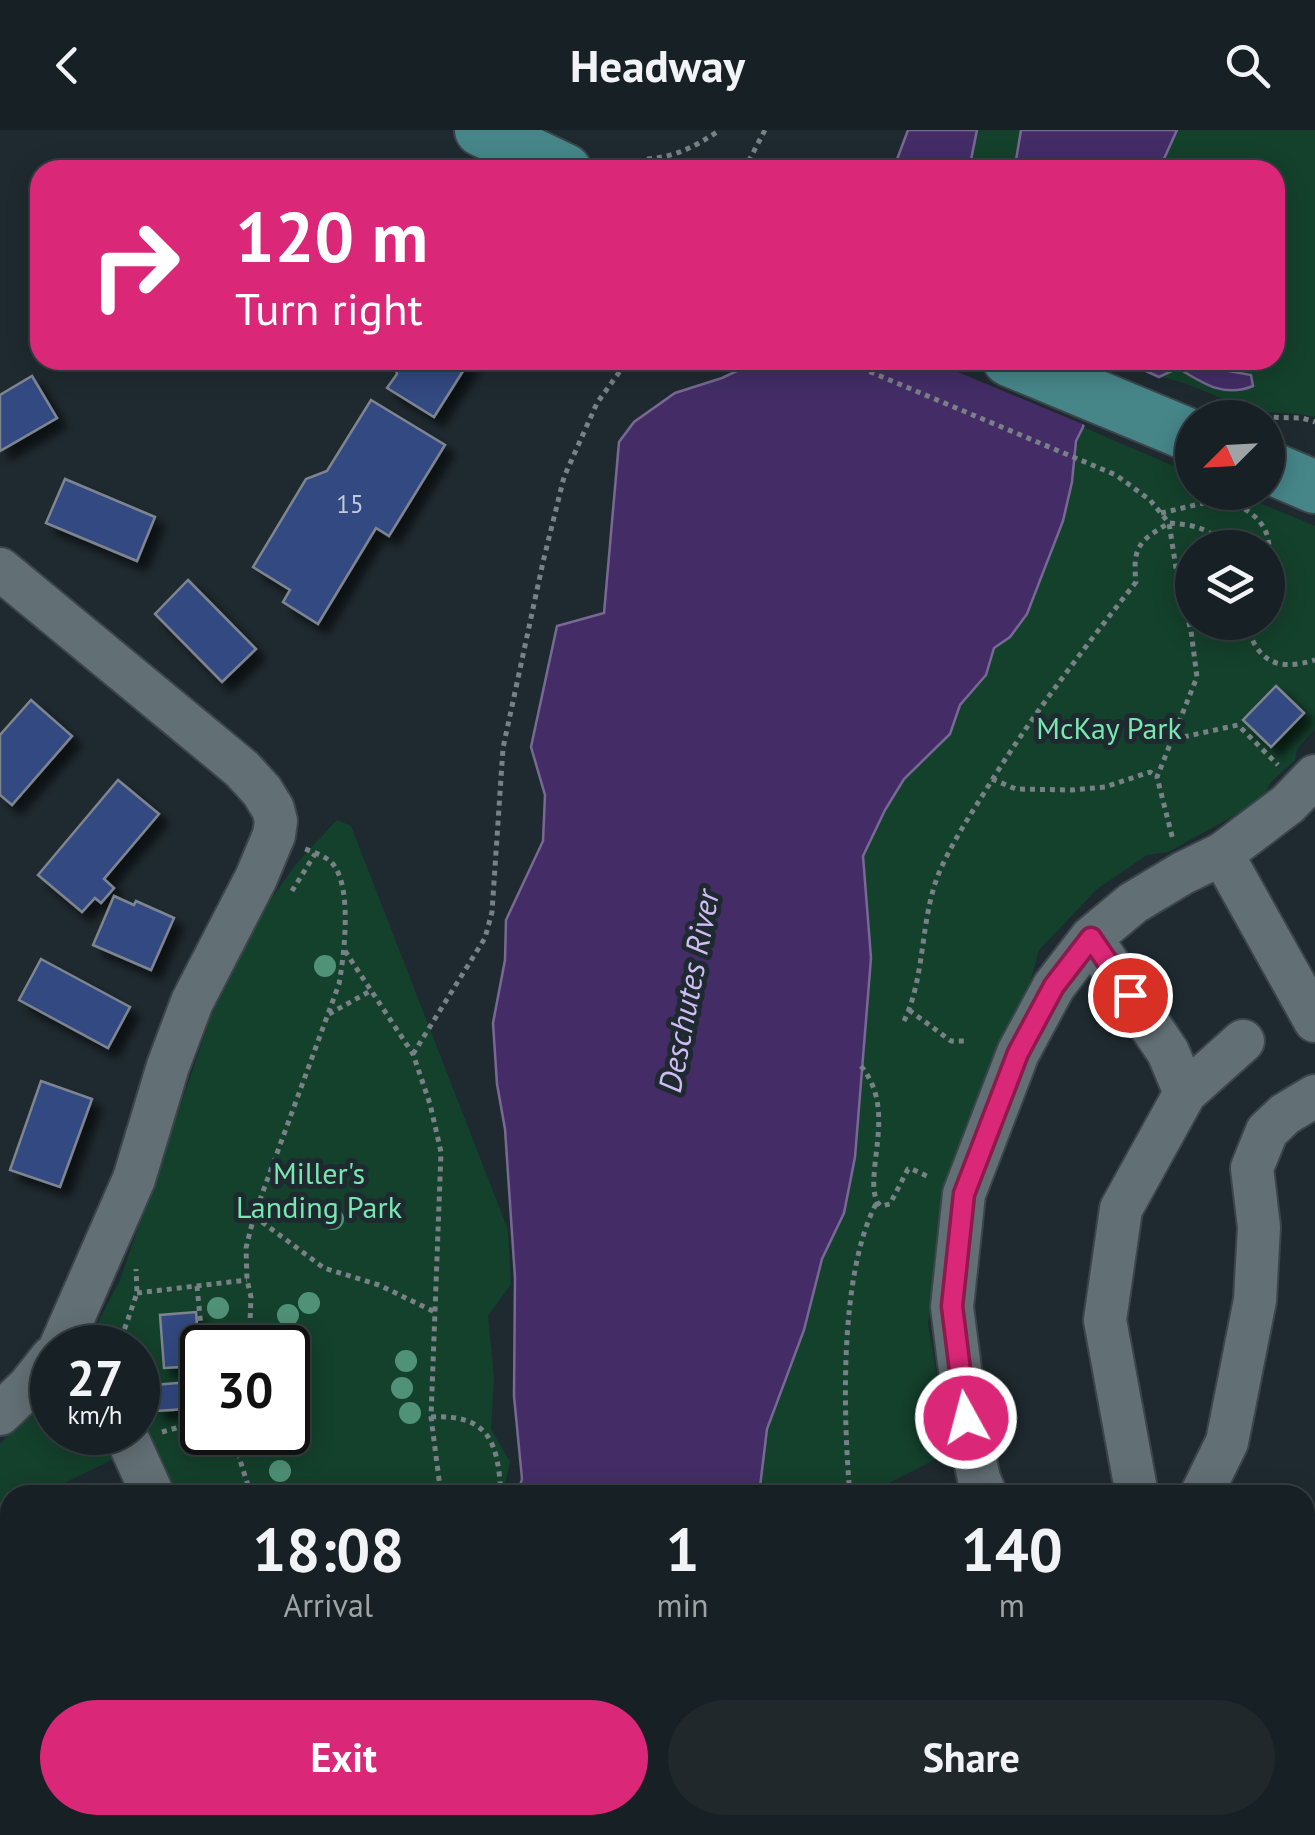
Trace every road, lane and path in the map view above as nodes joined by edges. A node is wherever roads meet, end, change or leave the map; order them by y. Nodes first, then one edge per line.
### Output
1 (481, 130) edge
2 (720, 130) edge
3 (765, 130) edge
4 (544, 160) edge
5 (646, 160) dead end
6 (749, 160) edge
7 (622, 370) edge
8 (866, 370) edge
9 (1032, 370) edge
10 (1175, 414) edge
11 (1285, 418) edge
12 (1315, 422) edge
13 (1285, 486) edge
14 (1315, 487) edge
15 (1175, 508) edge
16 (1248, 510) edge
17 (1161, 513) junction
18 (1170, 523) junction
19 (1210, 530) edge
20 (1265, 530) edge
21 (0, 569) edge
22 (1252, 640) edge
23 (1315, 660) edge
24 (1174, 739) junction
25 (1297, 771) edge
26 (1157, 777) junction
27 (992, 779) junction
28 (1207, 861) junction
29 (285, 902) dead end
30 (1091, 938) junction
31 (345, 951) junction
32 (372, 990) junction
33 (909, 1010) junction
34 (327, 1016) junction
35 (904, 1021) dead end
36 (1315, 1021) edge
37 (968, 1041) dead end
38 (1243, 1041) dead end
39 (413, 1054) junction
40 (862, 1066) dead end
41 (1185, 1093) junction
42 (1315, 1096) edge
43 (964, 1194) junction
44 (877, 1202) junction
45 (254, 1216) junction
46 (136, 1268) dead end
47 (247, 1280) junction
48 (197, 1286) junction
49 (137, 1293) junction
50 (435, 1312) junction
51 (70, 1325) edge
52 (126, 1325) edge
53 (201, 1325) edge
54 (250, 1325) edge
55 (30, 1385) edge
56 (0, 1414) edge
57 (431, 1416) junction
58 (135, 1455) edge
59 (236, 1455) edge
60 (239, 1457) joint
61 (148, 1485) edge
62 (248, 1485) edge
63 (440, 1485) edge
64 (500, 1485) edge
65 (850, 1485) edge
66 (982, 1485) edge
67 (1134, 1485) edge
68 (1206, 1485) edge

1 - 4 main road
2 - 5 path
3 - 6 path
7 - 39 path
8 - 17 path
9 - 10 main road
11 - 12 path
13 - 14 main road
15 - 17 path
16 - 20 path
17 - 18 path
18 - 19 path
18 - 24 path
18 - 27 path
21 - 51 street
22 - 23 path
24 - 25 path
24 - 26 path
25 - 28 street
26 - 27 path
26 - 28 path
27 - 33 path
28 - 30 street
28 - 36 street
29 - 31 path
30 - 41 street
30 - 43 street
31 - 32 path
31 - 34 path
32 - 34 path
32 - 39 path
33 - 35 path
33 - 37 path
34 - 45 path
38 - 41 street
39 - 50 path
40 - 44 path
41 - 67 street
42 - 68 street
43 - 44 path
43 - 66 street
44 - 65 path
45 - 47 path
45 - 50 path
46 - 49 path
47 - 48 path
47 - 54 path
48 - 49 path
48 - 53 path
49 - 52 path
50 - 57 path
55 - 56 street
57 - 63 path
57 - 64 path
58 - 61 street
59 - 60 path
60 - 62 path

